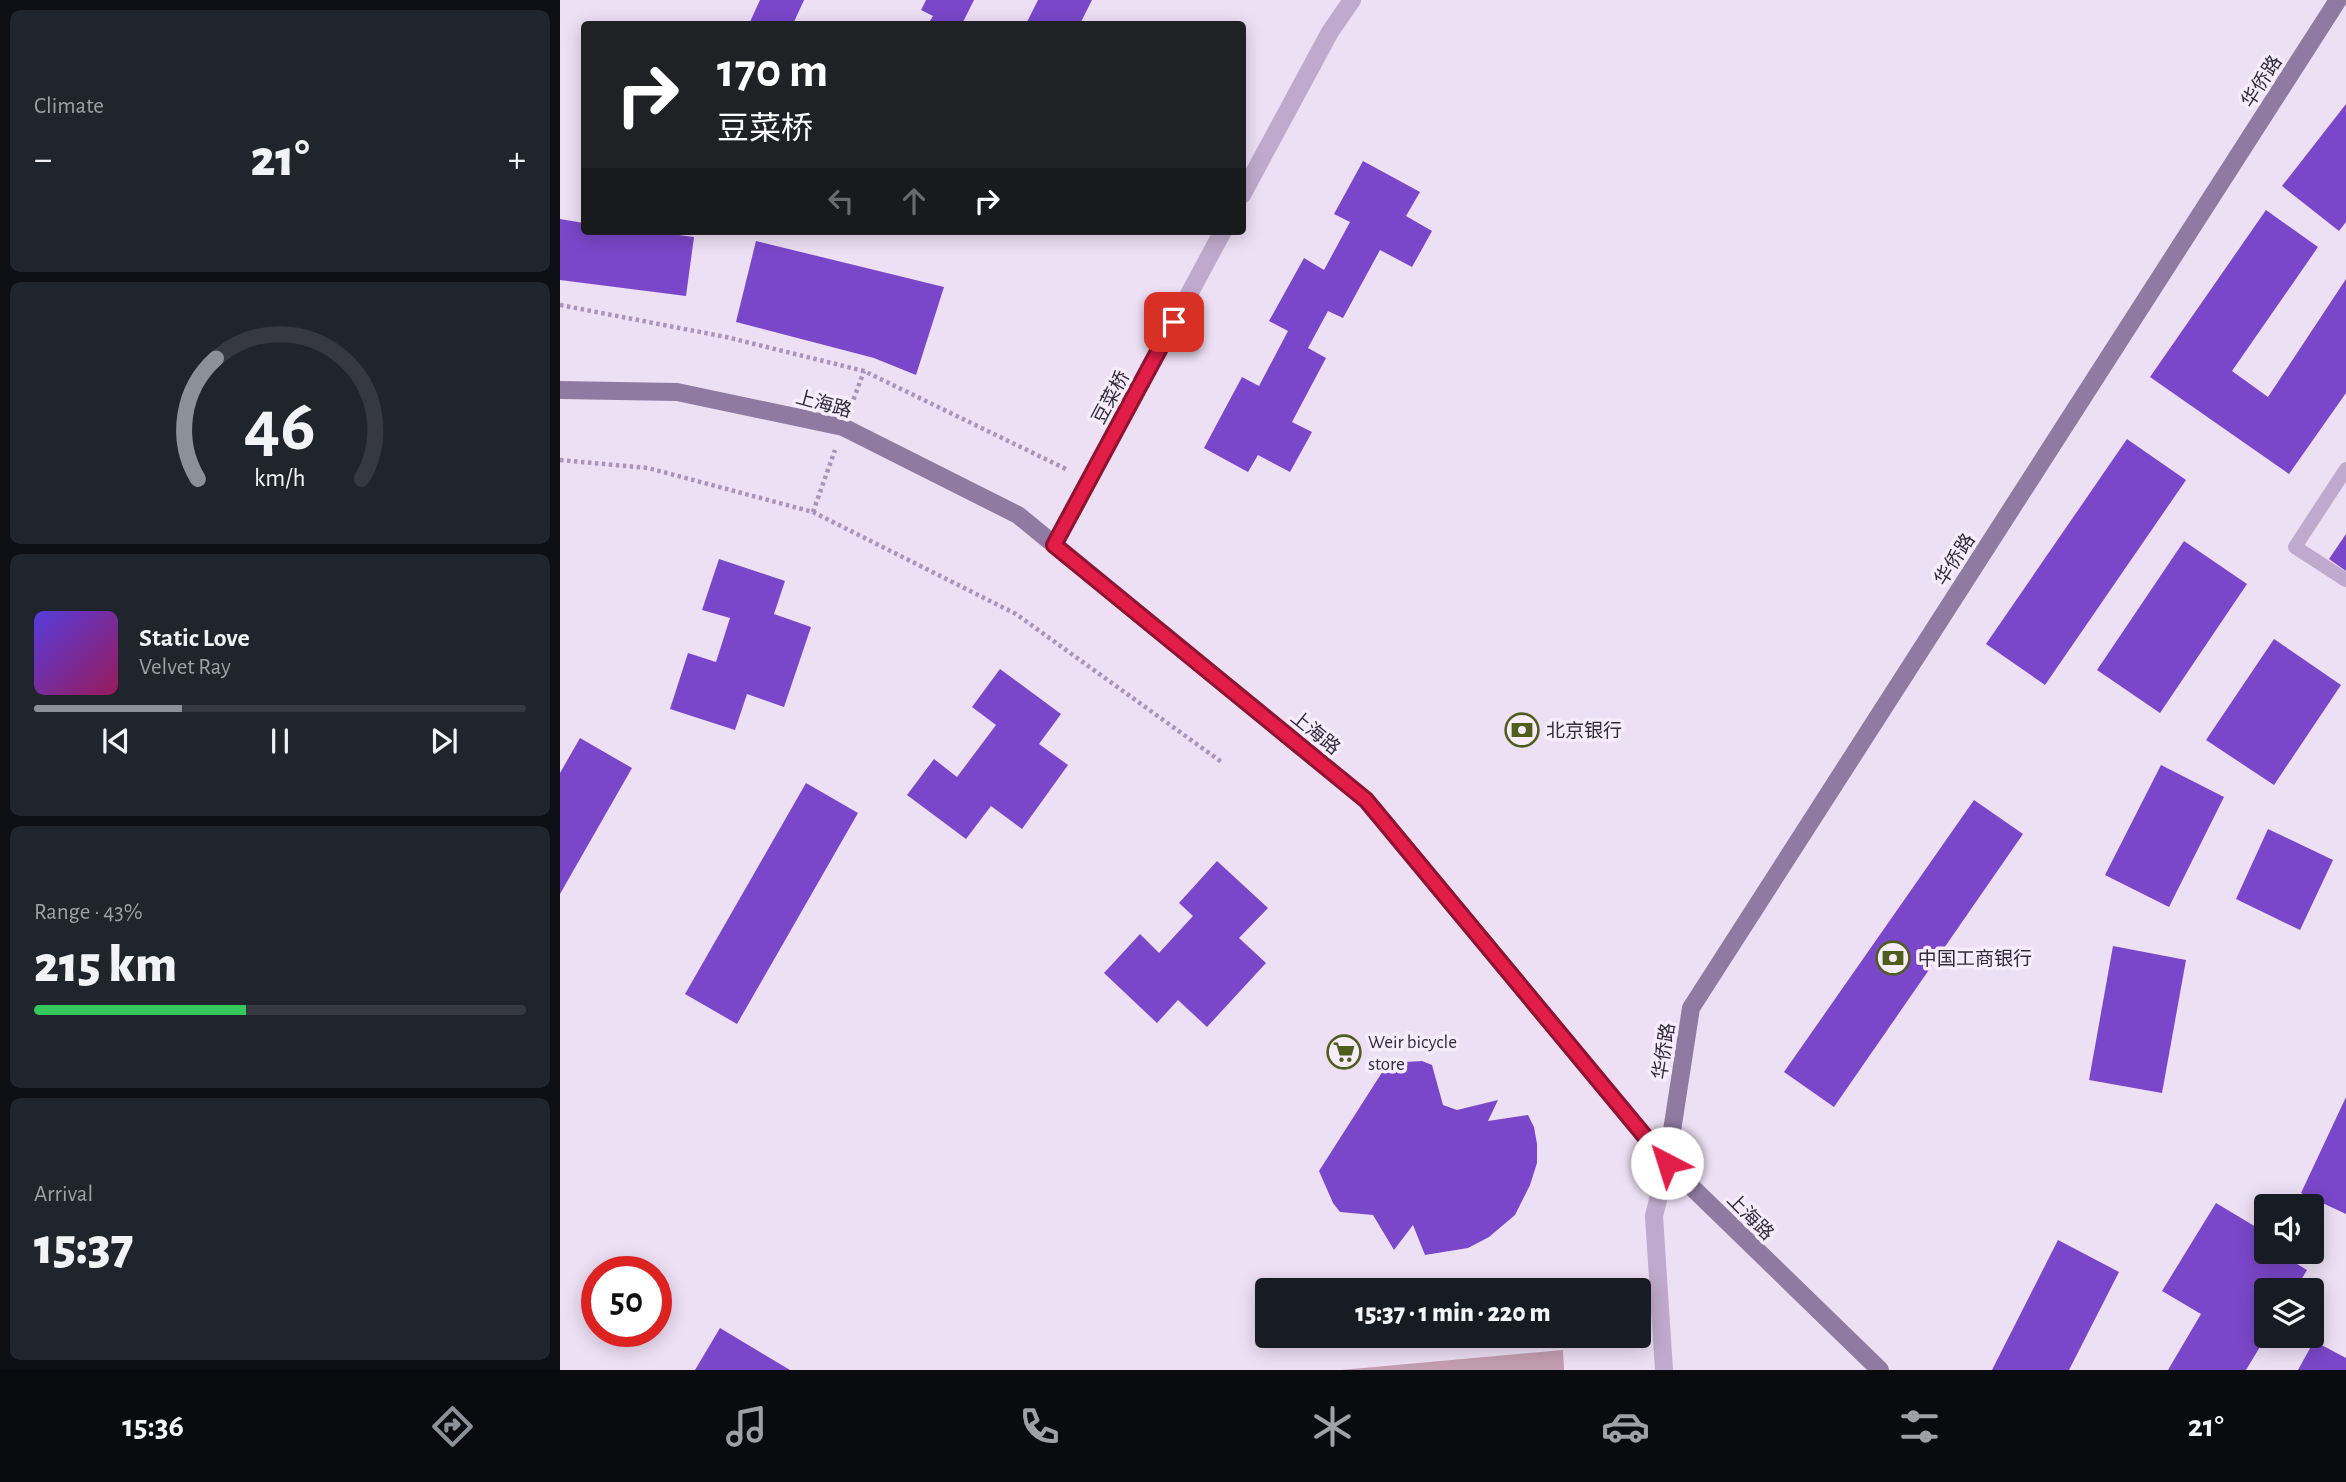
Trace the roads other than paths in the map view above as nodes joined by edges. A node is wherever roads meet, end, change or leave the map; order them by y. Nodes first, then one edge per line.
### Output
1 (1352, 0) edge
2 (2338, 0) edge
3 (1246, 188) edge
4 (1221, 235) edge
5 (560, 390) edge
6 (2346, 470) edge
7 (1054, 545) junction
8 (2346, 580) edge
9 (1667, 1163) junction
10 (1664, 1370) edge
11 (1880, 1370) edge

1 - 3 street
2 - 9 main road, 华侨路
4 - 7 street, 豆菜桥
5 - 7 main road, 上海路
6 - 8 lane
7 - 9 main road, 上海路
9 - 10 street
9 - 11 main road, 上海路

